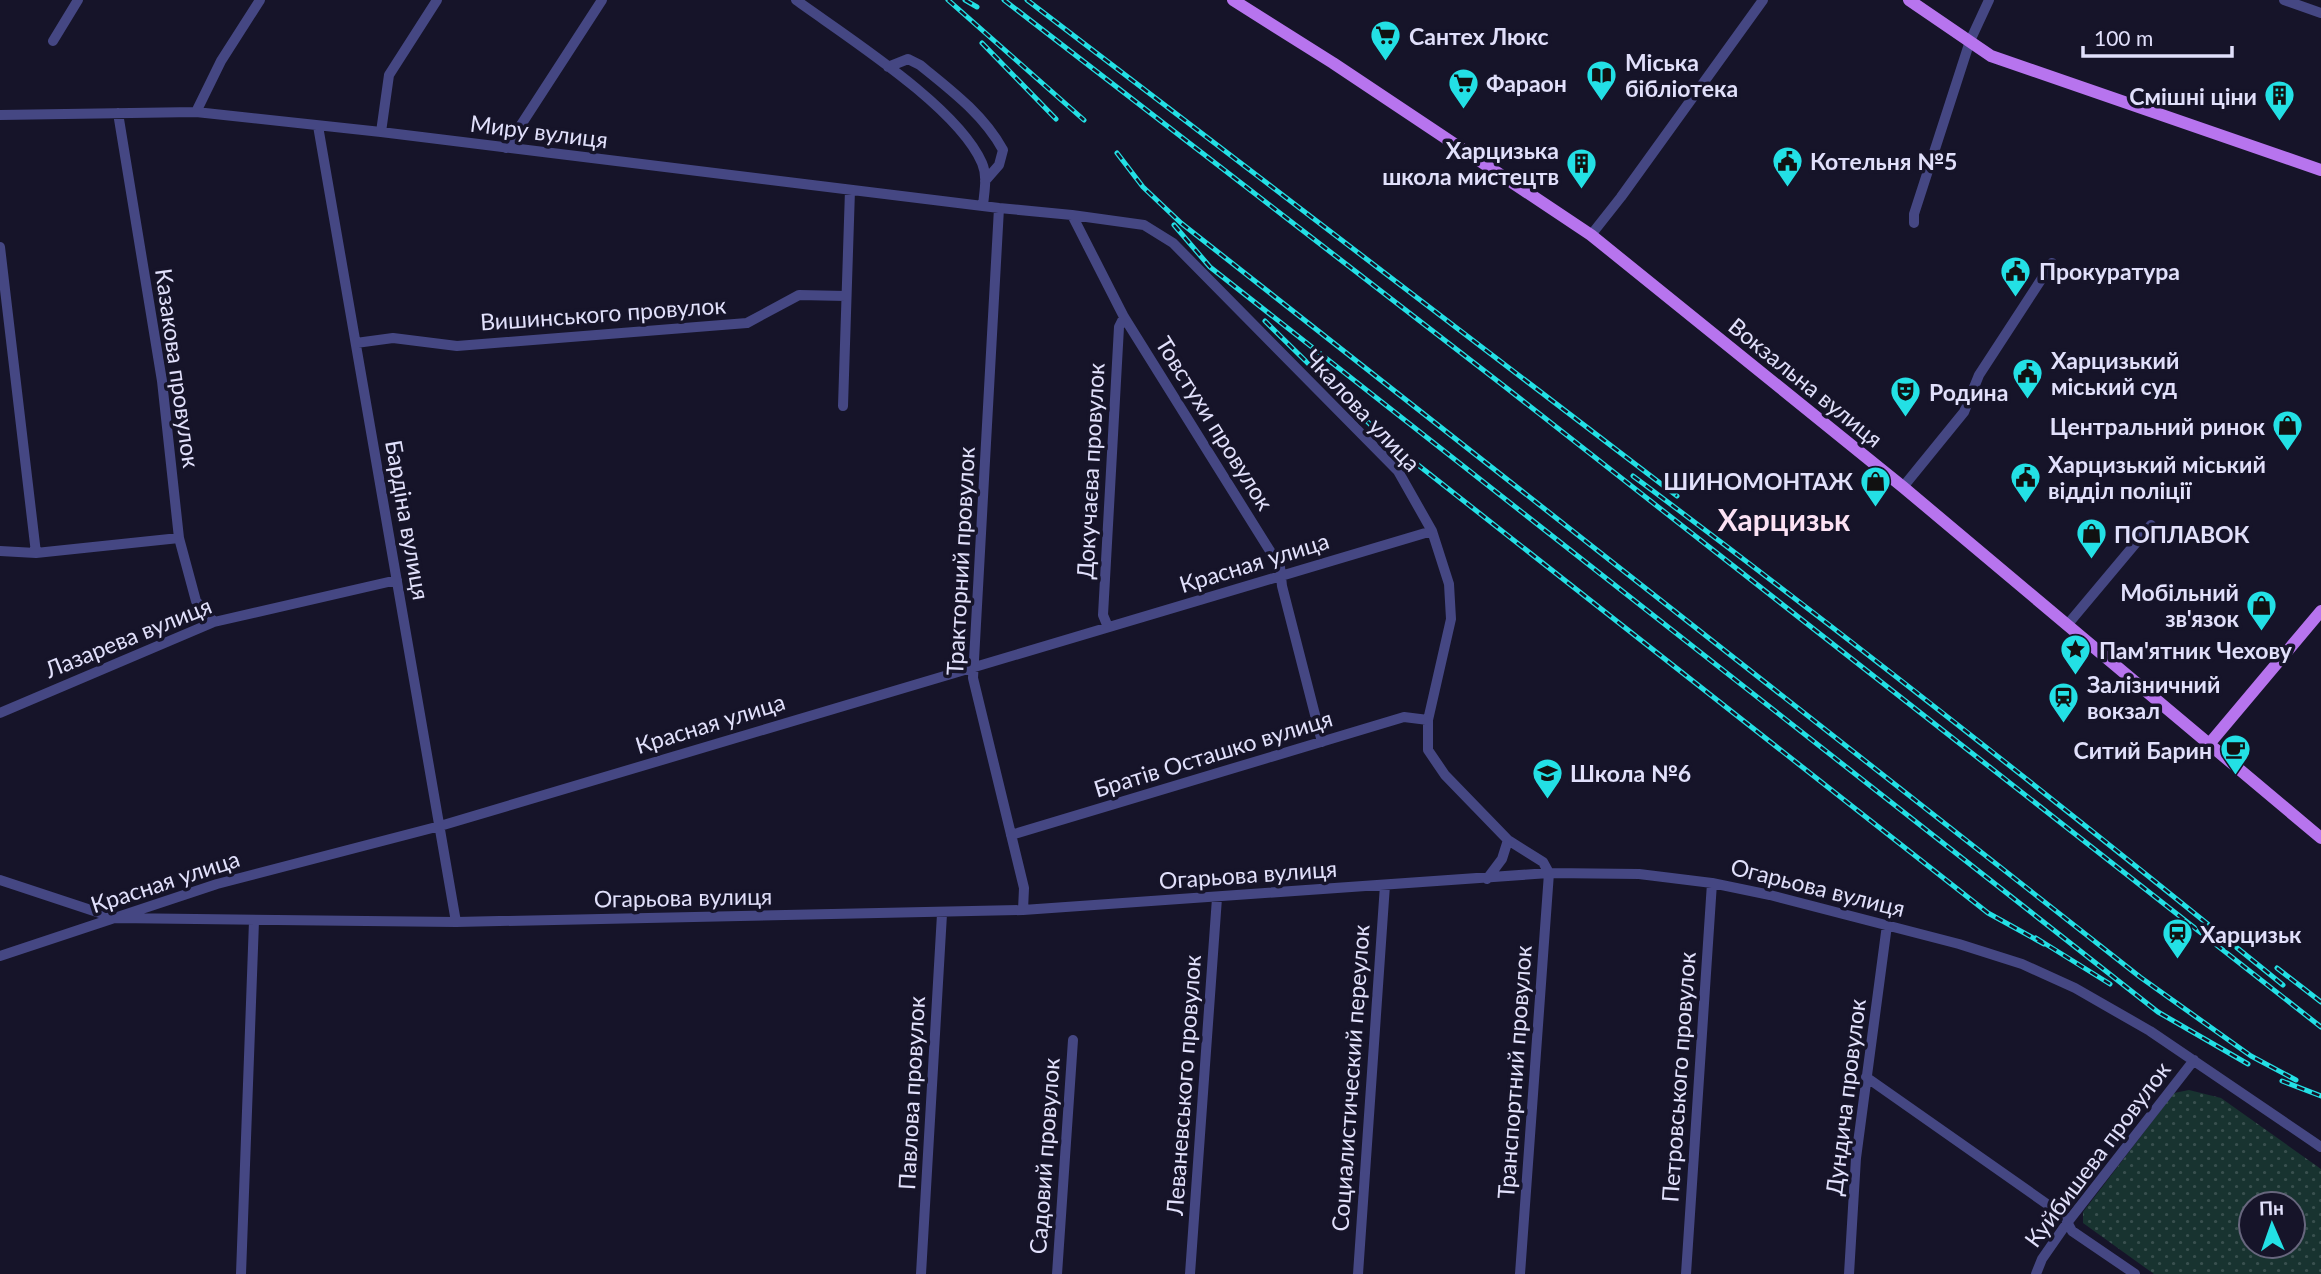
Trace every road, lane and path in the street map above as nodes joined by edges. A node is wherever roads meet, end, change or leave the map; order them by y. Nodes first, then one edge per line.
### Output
1 (78, 0) edge
2 (260, 0) edge
3 (437, 0) edge
4 (602, 0) edge
5 (796, 0) edge
6 (1233, 0) edge
7 (1763, 0) edge
8 (1909, 0) edge
9 (1989, 0) edge
10 (2284, 0) edge
11 (2321, 13) edge
12 (53, 41) dead end
13 (1970, 41) junction
14 (888, 67) junction
15 (118, 113) junction
16 (196, 113) junction
17 (0, 115) edge
18 (318, 126) junction
19 (381, 132) junction
20 (506, 149) junction
21 (2321, 170) edge
22 (985, 181) junction
23 (850, 190) junction
24 (983, 206) junction
25 (999, 208) junction
26 (1072, 215) junction
27 (1914, 223) dead end
28 (1591, 235) junction
29 (0, 247) edge
30 (2052, 263) dead end
31 (846, 296) junction
32 (1124, 317) junction
33 (356, 343) junction
34 (842, 406) dead end
35 (1903, 487) junction
36 (2151, 525) dead end
37 (1432, 531) junction
38 (179, 538) junction
39 (0, 551) edge
40 (36, 552) junction
41 (1281, 576) junction
42 (397, 580) junction
43 (2321, 611) edge
44 (214, 622) junction
45 (2068, 624) junction
46 (1108, 627) junction
47 (973, 667) junction
48 (0, 713) edge
49 (1428, 720) junction
50 (1322, 742) junction
51 (2210, 743) junction
52 (440, 826) junction
53 (1011, 835) junction
54 (2321, 838) edge
55 (1508, 840) junction
56 (1549, 873) junction
57 (1487, 879) junction
58 (0, 880) edge
59 (1712, 883) junction
60 (1385, 885) junction
61 (1217, 898) junction
62 (1024, 911) junction
63 (942, 914) junction
64 (115, 918) junction
65 (254, 921) junction
66 (456, 922) junction
67 (1887, 925) junction
68 (0, 956) edge
69 (1073, 1040) dead end
70 (2194, 1060) junction
71 (1866, 1077) junction
72 (2321, 1147) edge
73 (2067, 1223) junction
74 (241, 1274) edge
75 (921, 1274) edge
76 (1057, 1274) edge
77 (1190, 1274) edge
78 (1358, 1274) edge
79 (1520, 1274) edge
80 (1686, 1274) edge
81 (1849, 1274) edge
82 (2036, 1274) edge
83 (2135, 1274) edge

1 - 12 street
2 - 16 street
3 - 19 street
4 - 20 street
5 - 14 street
6 - 28 main road, Вокзальна вулиця
7 - 28 street
8 - 13 main road
9 - 13 street
10 - 11 street
13 - 21 main road
13 - 27 street
14 - 22 street
14 - 22 street
15 - 16 street, Миру вулиця
15 - 17 street, Миру вулиця
15 - 38 street, Казакова провулок
16 - 18 street, Миру вулиця
18 - 19 street, Миру вулиця
18 - 33 street, Бардіна вулиця
19 - 20 street, Миру вулиця
20 - 23 street, Миру вулиця
22 - 24 street
23 - 24 street, Миру вулиця
23 - 31 street
24 - 25 street, Миру вулиця
25 - 26 street, Миру вулиця
25 - 47 street, Тракторний провулок
26 - 32 street, Товстухи провулок
26 - 37 street, Чкалова улица
28 - 35 main road, Вокзальна вулиця
29 - 40 street
30 - 35 street
31 - 33 street, Вишинського провулок
31 - 34 street
32 - 41 street, Товстухи провулок
32 - 46 street, Докучаєва провулок
33 - 42 street, Бардіна вулиця
35 - 45 main road, Вокзальна вулиця
36 - 45 street
37 - 41 street, Красная улица
37 - 49 street, Чкалова улица
38 - 40 street
38 - 44 street, Казакова провулок
39 - 40 street
41 - 46 street, Красная улица
41 - 50 street, Товстухи провулок
42 - 44 street, Лазарева вулиця
42 - 52 street, Бардіна вулиця
43 - 51 main road
44 - 48 street, Лазарева вулиця
45 - 51 main road, Вокзальна вулиця
46 - 47 street, Красная улица
47 - 52 street, Красная улица
47 - 53 street, Тракторний провулок
49 - 50 street, Братів Осташко вулиця
49 - 55 street, Чкалова улица
50 - 53 street, Братів Осташко вулиця
51 - 54 main road, Вокзальна вулиця
52 - 64 street, Красная улица
52 - 66 street, Бардіна вулиця
53 - 62 street, Тракторний провулок
55 - 56 street, Чкалова улица
55 - 57 street
56 - 57 street, Огарьова вулиця
56 - 59 street, Огарьова вулиця
56 - 79 street, Транспортний провулок
57 - 60 street, Огарьова вулиця
58 - 64 street
59 - 67 street, Огарьова вулиця
59 - 80 street, Петровського провулок
60 - 61 street, Огарьова вулиця
60 - 78 street, Социалистический переулок
61 - 62 street, Огарьова вулиця
61 - 77 street, Леваневського провулок
62 - 63 street, Огарьова вулиця
63 - 66 street, Огарьова вулиця
63 - 75 street, Павлова провулок
64 - 65 street, Огарьова вулиця
64 - 68 street, Красная улица
65 - 66 street, Огарьова вулиця
65 - 74 street
67 - 70 street, Огарьова вулиця
67 - 71 street, Дундича провулок
69 - 76 street, Садовий провулок
70 - 72 street, Огарьова вулиця
70 - 73 street, Куйбишева провулок
71 - 73 street
71 - 81 street, Дундича провулок
73 - 82 street, Куйбишева провулок
73 - 83 street

